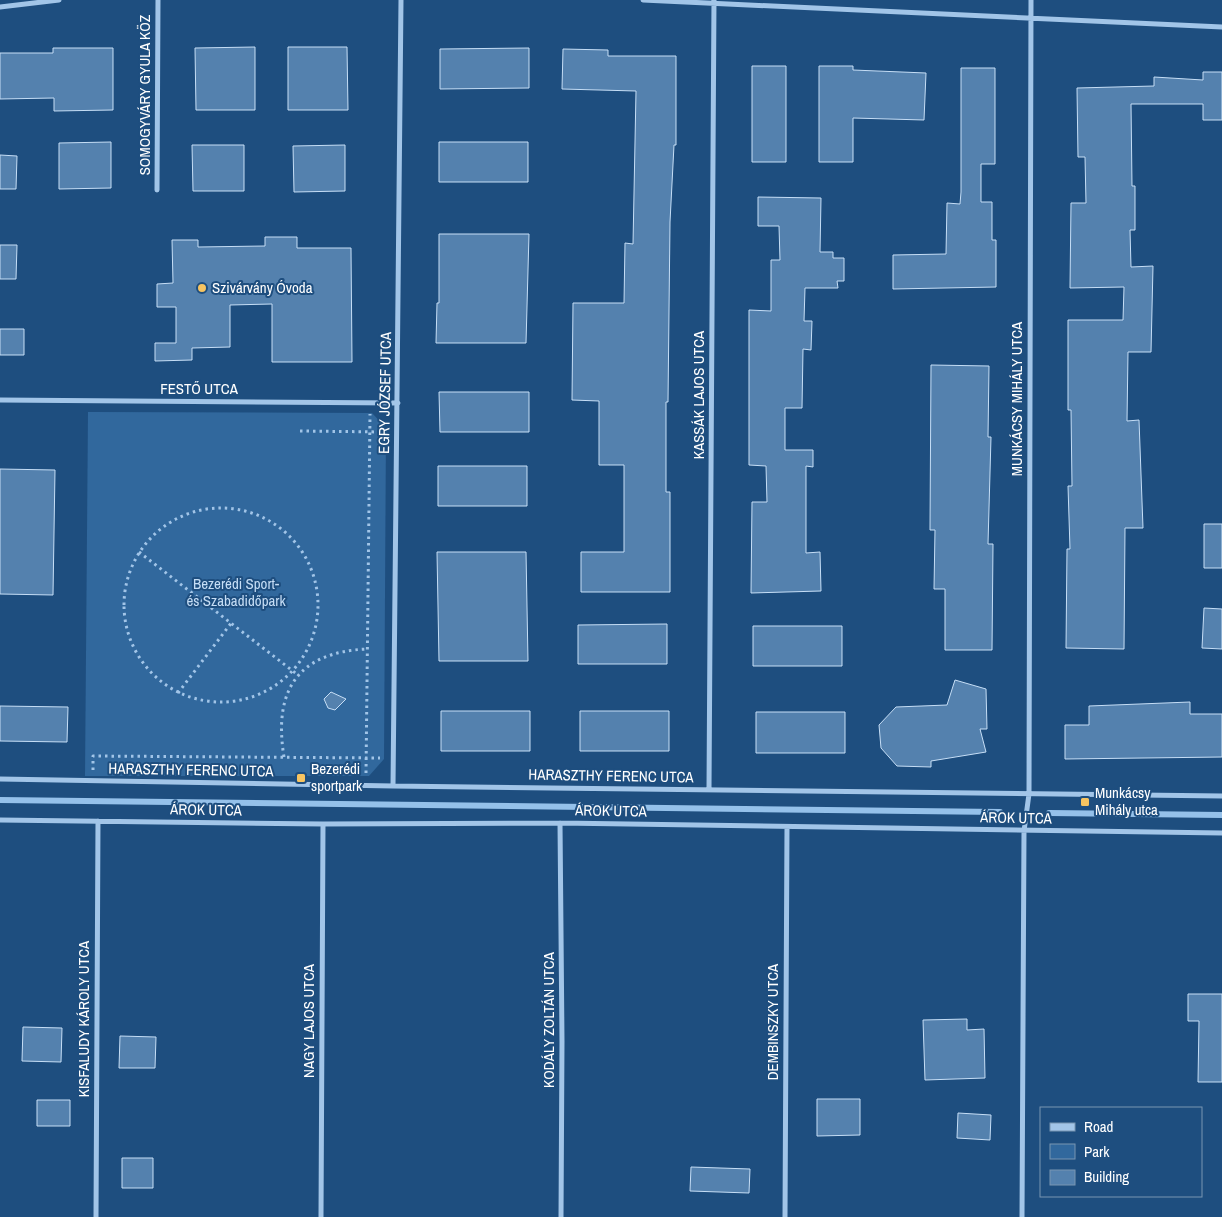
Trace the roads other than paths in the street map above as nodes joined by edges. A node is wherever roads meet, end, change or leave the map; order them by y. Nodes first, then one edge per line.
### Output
1 (59, 0) edge
2 (158, 0) edge
3 (401, 0) edge
4 (643, 0) edge
5 (1031, 0) edge
6 (714, 2) edge
7 (0, 7) edge
8 (1031, 18) junction
9 (1222, 27) edge
10 (157, 190) dead end
11 (0, 400) edge
12 (398, 403) junction
13 (0, 779) edge
14 (393, 786) junction
15 (709, 790) junction
16 (1029, 794) junction
17 (1222, 796) edge
18 (0, 820) edge
19 (98, 821) junction
20 (560, 823) junction
21 (323, 824) junction
22 (786, 827) junction
23 (1024, 831) junction
24 (1222, 832) edge
25 (96, 1217) edge
26 (321, 1217) edge
27 (561, 1217) edge
28 (785, 1217) edge
29 (1022, 1217) edge

1 - 7 street
2 - 10 street, SOMOGYVÁRY GYULA KÖZ
3 - 12 street, EGRY JÓZSEF UTCA
4 - 6 street
5 - 8 street, MUNKÁCSY MIHÁLY UTCA
6 - 8 street
6 - 15 street, KASSÁK LAJOS UTCA
8 - 9 street
8 - 16 street, MUNKÁCSY MIHÁLY UTCA
11 - 12 street, FESTŐ UTCA
12 - 14 street, EGRY JÓZSEF UTCA
13 - 14 street, HARASZTHY FERENC UTCA
14 - 15 street, HARASZTHY FERENC UTCA
15 - 16 street, HARASZTHY FERENC UTCA
16 - 17 street, HARASZTHY FERENC UTCA
16 - 23 street, MUNKÁCSY MIHÁLY UTCA
18 - 19 street, ÁROK UTCA
19 - 21 street, ÁROK UTCA
19 - 25 street, KISFALUDY KÁROLY UTCA
20 - 21 street, ÁROK UTCA
20 - 22 street, ÁROK UTCA
20 - 27 street, KODÁLY ZOLTÁN UTCA
21 - 26 street, NAGY LAJOS UTCA
22 - 23 street, ÁROK UTCA
22 - 28 street, DEMBINSZKY UTCA
23 - 24 street, ÁROK UTCA
23 - 29 street, MUNKÁCSY MIHÁLY UTCA

